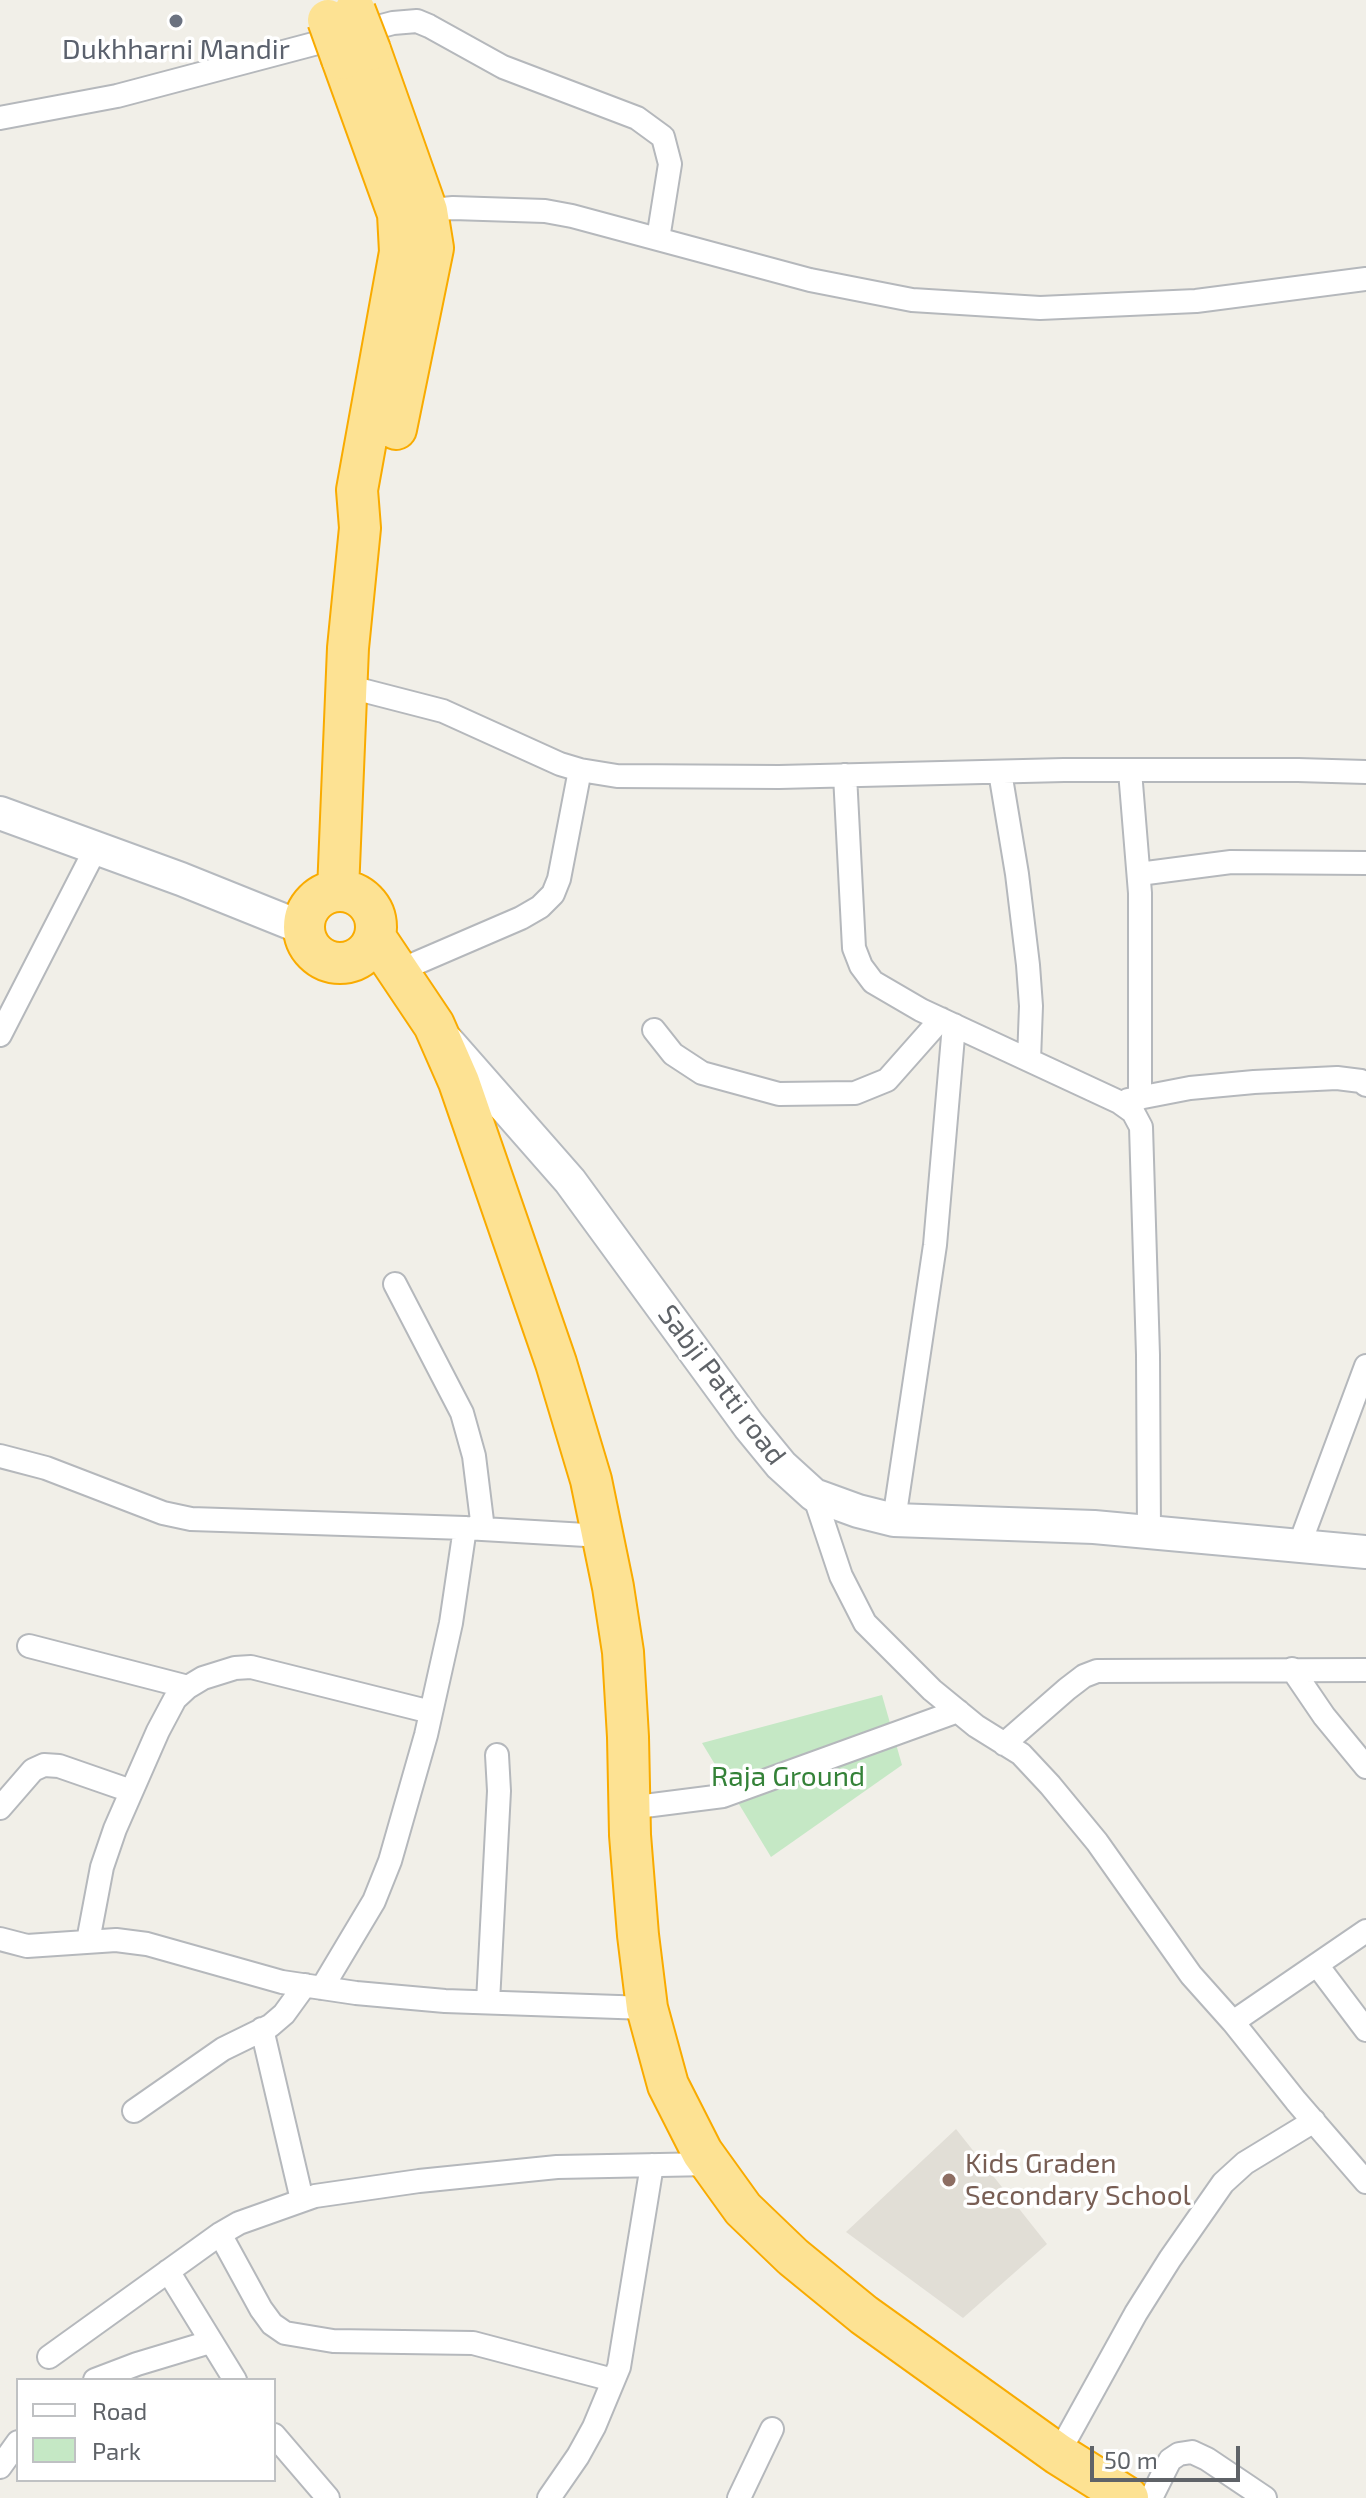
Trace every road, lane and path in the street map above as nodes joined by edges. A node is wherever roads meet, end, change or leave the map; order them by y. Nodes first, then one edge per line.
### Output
1 (340, 8) edge
2 (0, 118) edge
3 (414, 231) junction
4 (658, 239) junction
5 (1366, 279) edge
6 (346, 686) junction
7 (580, 770) junction
8 (1130, 771) junction
9 (1000, 772) junction
10 (1366, 772) edge
11 (845, 775) junction
12 (0, 813) edge
13 (96, 848) junction
14 (1366, 863) edge
15 (1139, 874) junction
16 (338, 891) junction
17 (303, 928) junction
18 (375, 937) junction
19 (398, 971) junction
20 (947, 1022) junction
21 (434, 1025) junction
22 (654, 1030) dead end
23 (0, 1035) edge
24 (1029, 1060) junction
25 (1366, 1085) edge
26 (1129, 1100) junction
27 (395, 1284) dead end
28 (1366, 1366) edge
29 (0, 1456) edge
30 (814, 1495) junction
31 (894, 1520) junction
32 (474, 1528) junction
33 (1149, 1532) junction
34 (603, 1536) junction
35 (1299, 1546) junction
36 (1366, 1552) edge
37 (29, 1646) dead end
38 (1292, 1669) junction
39 (1366, 1670) edge
40 (188, 1687) junction
41 (958, 1711) junction
42 (431, 1712) junction
43 (1004, 1744) junction
44 (497, 1755) dead end
45 (1366, 1767) edge
46 (131, 1791) junction
47 (0, 1808) edge
48 (629, 1808) junction
49 (1366, 1931) edge
50 (0, 1939) edge
51 (88, 1941) junction
52 (1317, 1965) junction
53 (313, 1987) junction
54 (488, 2002) junction
55 (647, 2008) junction
56 (1233, 2022) junction
57 (262, 2029) junction
58 (1366, 2030) edge
59 (134, 2111) dead end
60 (1314, 2121) junction
61 (711, 2164) junction
62 (652, 2165) junction
63 (1365, 2180) edge
64 (302, 2200) junction
65 (220, 2234) junction
66 (168, 2271) junction
67 (210, 2342) junction
68 (49, 2357) dead end
69 (100, 2378) edge
70 (234, 2378) edge
71 (613, 2380) junction
72 (772, 2429) dead end
73 (276, 2437) edge
74 (16, 2445) edge
75 (0, 2467) edge
76 (1076, 2475) edge
77 (328, 2498) edge
78 (549, 2498) edge
79 (739, 2498) edge
80 (1128, 2498) edge
81 (1151, 2498) edge
82 (1265, 2498) edge

1 - 3 highway, bridge
2 - 4 street
3 - 4 street
3 - 6 highway
4 - 5 street
6 - 7 street
6 - 16 highway
7 - 11 street
7 - 19 street
8 - 9 street
8 - 10 street
8 - 15 street
9 - 11 street
9 - 24 street
11 - 20 street
12 - 13 main road
13 - 17 main road
13 - 23 street
14 - 15 street
15 - 26 street
16 - 17 highway
16 - 18 highway
17 - 18 highway
18 - 19 highway
19 - 21 highway
20 - 22 street
20 - 24 street
20 - 31 street
21 - 30 main road, Sabji Patti road
21 - 34 highway
24 - 26 street
25 - 26 street
26 - 33 street
27 - 32 street
28 - 35 street
29 - 32 street
30 - 31 main road, Sabji Patti road
30 - 41 street
31 - 33 main road, Sabji Patti road
32 - 34 street
32 - 42 street
33 - 35 main road, Sabji Patti road
34 - 48 highway
35 - 36 main road, Sabji Patti road
37 - 40 street
38 - 39 street
38 - 43 street
38 - 45 street
40 - 42 street
40 - 46 street
41 - 43 street
41 - 48 street
42 - 53 street
43 - 56 street
44 - 54 street
46 - 47 street
46 - 51 street
48 - 55 highway
49 - 52 street
50 - 51 street
51 - 53 street
52 - 56 street
52 - 58 street
53 - 54 street
53 - 57 street
54 - 55 street
55 - 61 highway
56 - 60 street
57 - 59 street
57 - 64 street
60 - 63 street
60 - 76 street
61 - 62 street
61 - 76 highway
62 - 64 street
62 - 71 street
64 - 65 street
65 - 66 street
65 - 71 street
66 - 67 street
66 - 68 street
67 - 69 street
67 - 70 street
71 - 78 street
72 - 79 street
73 - 77 street
74 - 75 street
76 - 80 highway
81 - 82 street

